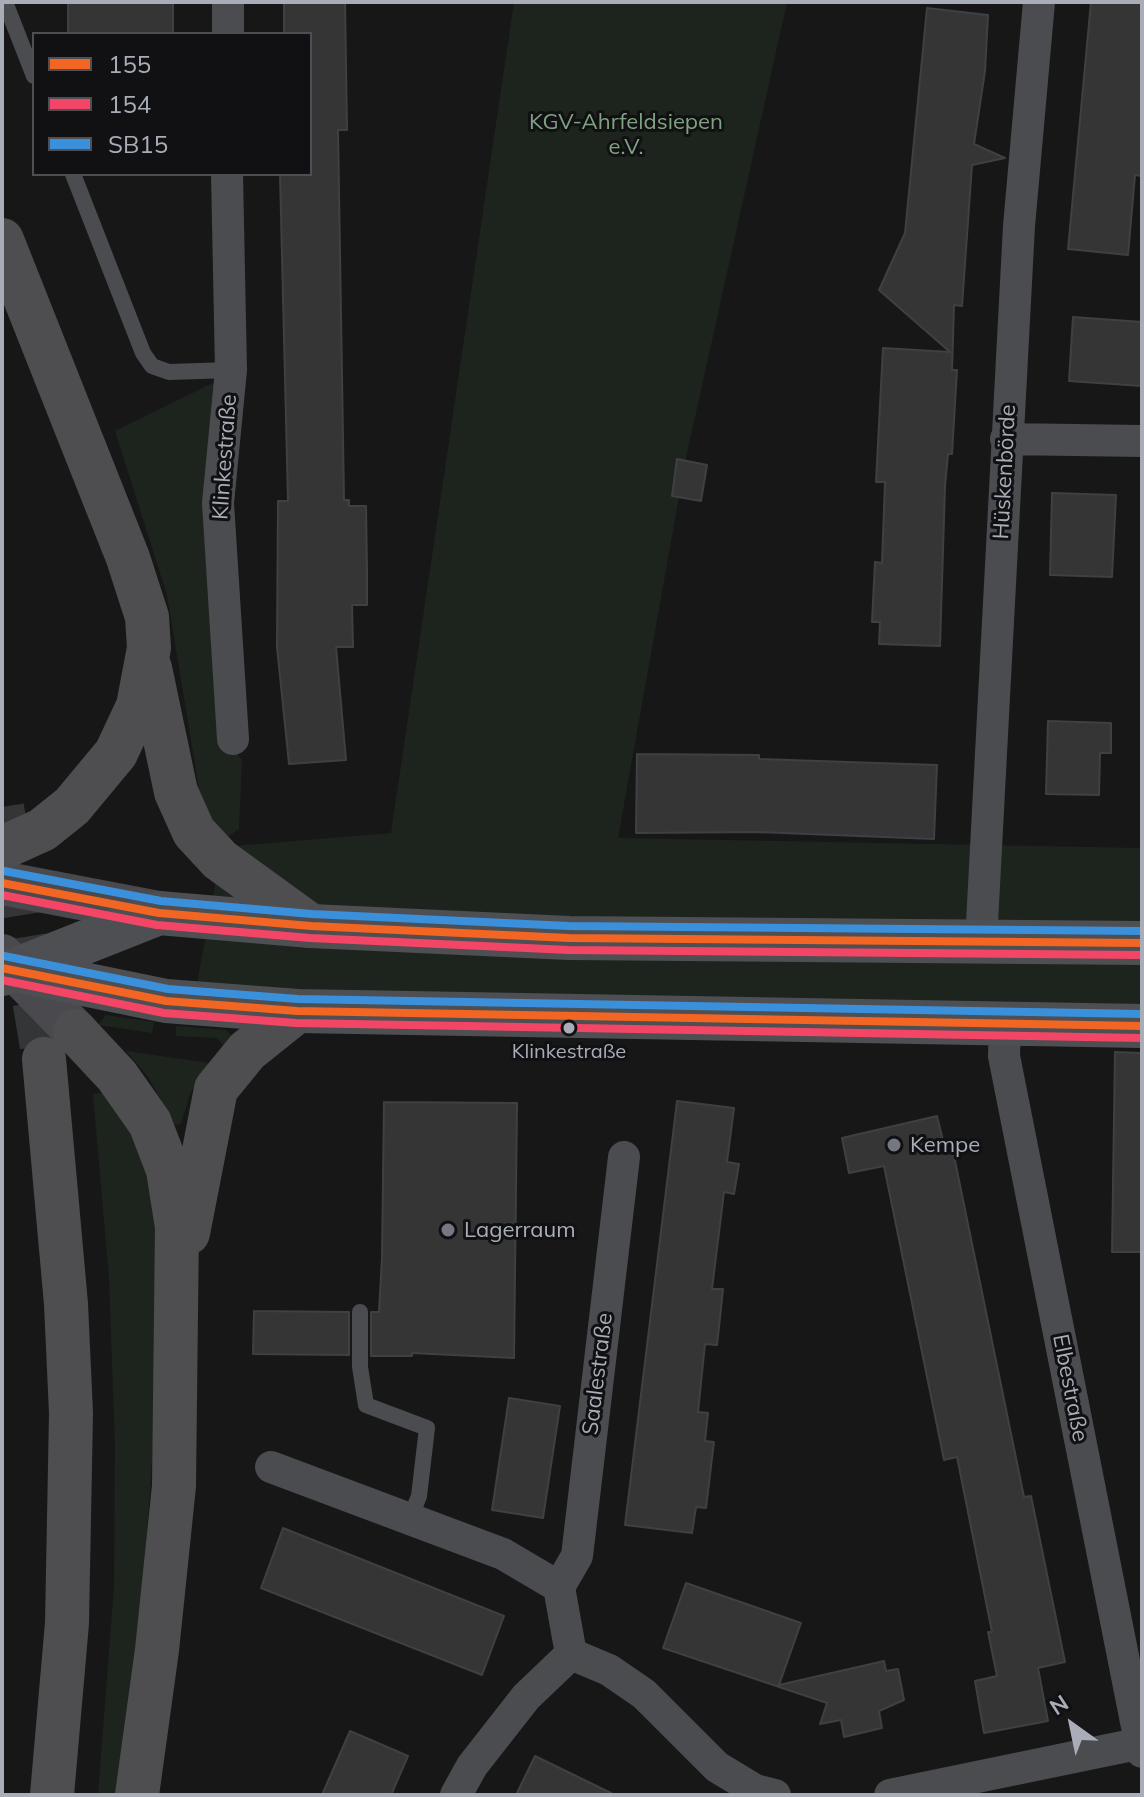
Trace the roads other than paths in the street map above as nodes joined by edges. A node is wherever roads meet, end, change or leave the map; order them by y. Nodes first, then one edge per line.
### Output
1 (5, 2) edge
2 (228, 2) edge
3 (1039, 2) edge
4 (228, 32) edge
5 (32, 71) edge
6 (74, 176) edge
7 (227, 176) edge
8 (2, 240) edge
9 (231, 370) junction
10 (1006, 439) junction
11 (1142, 441) edge
12 (149, 660) junction
13 (233, 739) dead end
14 (2, 848) edge
15 (2, 883) edge
16 (159, 913) junction
17 (311, 926) junction
18 (981, 942) junction
19 (1142, 943) edge
20 (5, 967) edge
21 (297, 1011) junction
22 (1005, 1023) junction
23 (1142, 1026) edge
24 (60, 1045) junction
25 (624, 1157) dead end
26 (179, 1270) junction
27 (360, 1312) dead end
28 (271, 1467) dead end
29 (410, 1519) junction
30 (559, 1587) junction
31 (571, 1654) junction
32 (1141, 1746) edge
33 (762, 1793) edge
34 (52, 1795) edge
35 (137, 1795) edge
36 (456, 1795) edge
37 (890, 1795) edge

1 - 5 lane
2 - 4 street
3 - 10 street, Hüskenbörde
6 - 9 lane
7 - 9 street, Klinkestraße
8 - 12 highway
9 - 13 street, Klinkestraße
10 - 11 street
10 - 18 street, Hüskenbörde
12 - 14 highway
12 - 17 highway
15 - 16 main road
16 - 17 main road
16 - 20 main road
17 - 18 main road
18 - 19 main road
20 - 21 main road
20 - 24 main road
21 - 22 main road
21 - 26 highway
22 - 23 main road
22 - 32 street, Elbestraße
24 - 26 highway
24 - 34 highway
25 - 30 street, Saalestraße
26 - 35 highway
27 - 29 lane
28 - 29 street
29 - 30 street
30 - 31 street
31 - 33 street
31 - 36 street
32 - 37 street

